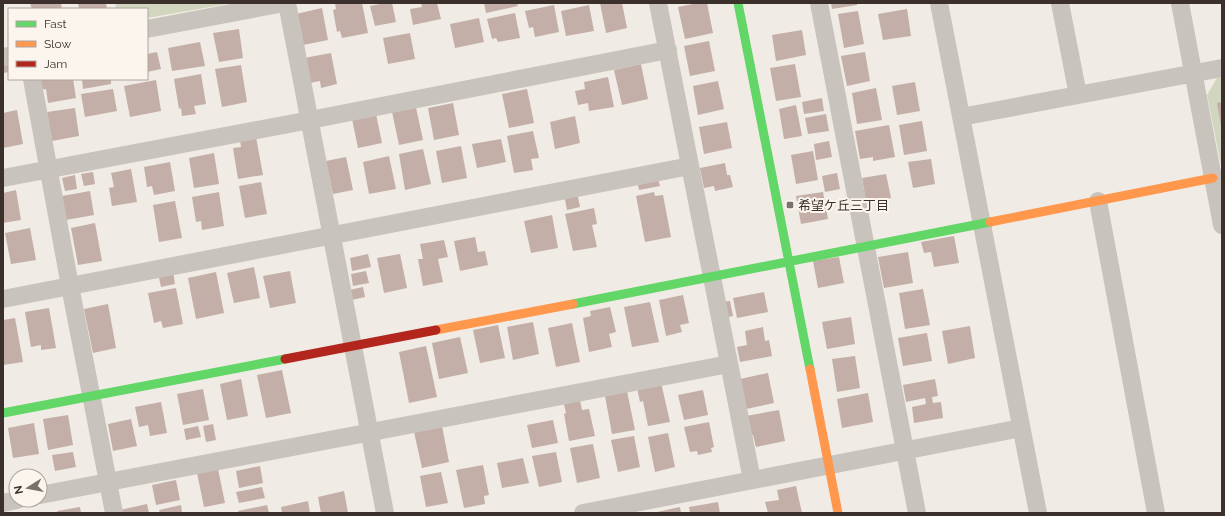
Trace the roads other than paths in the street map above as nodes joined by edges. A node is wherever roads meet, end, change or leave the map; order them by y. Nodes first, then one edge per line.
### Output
1 (284, 3) edge
2 (287, 3) edge
3 (658, 3) edge
4 (738, 3) edge
5 (818, 3) edge
6 (939, 3) edge
7 (1060, 3) edge
8 (1180, 3) edge
9 (148, 29) edge
10 (668, 50) junction
11 (1222, 68) edge
12 (1193, 73) junction
13 (32, 80) edge
14 (1078, 95) junction
15 (961, 117) junction
16 (310, 120) junction
17 (690, 166) junction
18 (49, 170) junction
19 (3, 178) edge
20 (1213, 178) junction
21 (1098, 202) junction
22 (1222, 224) edge
23 (982, 225) junction
24 (332, 236) junction
25 (866, 247) junction
26 (788, 261) junction
27 (712, 277) junction
28 (70, 286) junction
29 (3, 299) edge
30 (353, 346) junction
31 (729, 364) junction
32 (91, 396) junction
33 (3, 413) edge
34 (1021, 428) junction
35 (370, 433) junction
36 (904, 451) junction
37 (828, 465) junction
38 (752, 480) junction
39 (108, 482) junction
40 (48, 494) edge
41 (114, 513) edge
42 (385, 513) edge
43 (583, 513) edge
44 (838, 513) edge
45 (917, 513) edge
46 (1038, 513) edge
47 (1156, 513) edge

1 - 9 street
2 - 16 street
3 - 10 street
4 - 26 street
5 - 25 street
6 - 15 street
7 - 14 street
8 - 12 street
10 - 16 street
10 - 17 street
11 - 12 street
12 - 14 street
12 - 20 street
13 - 18 street
14 - 15 street
15 - 23 street
16 - 18 street
16 - 24 street
17 - 24 street
17 - 27 street
18 - 19 street
18 - 28 street
20 - 21 street
20 - 22 street
21 - 23 street
21 - 47 street
23 - 25 street
23 - 34 street
24 - 28 street
24 - 30 street
25 - 26 street
25 - 36 street
26 - 27 street
26 - 37 street
27 - 30 street
27 - 31 street
28 - 29 street
28 - 32 street
30 - 32 street
30 - 35 street
31 - 35 street
31 - 38 street
32 - 33 street
32 - 39 street
34 - 36 street
34 - 46 street
35 - 39 street
35 - 42 street
36 - 37 street
36 - 45 street
37 - 38 street
37 - 44 street
38 - 43 street
39 - 40 street
39 - 41 street

